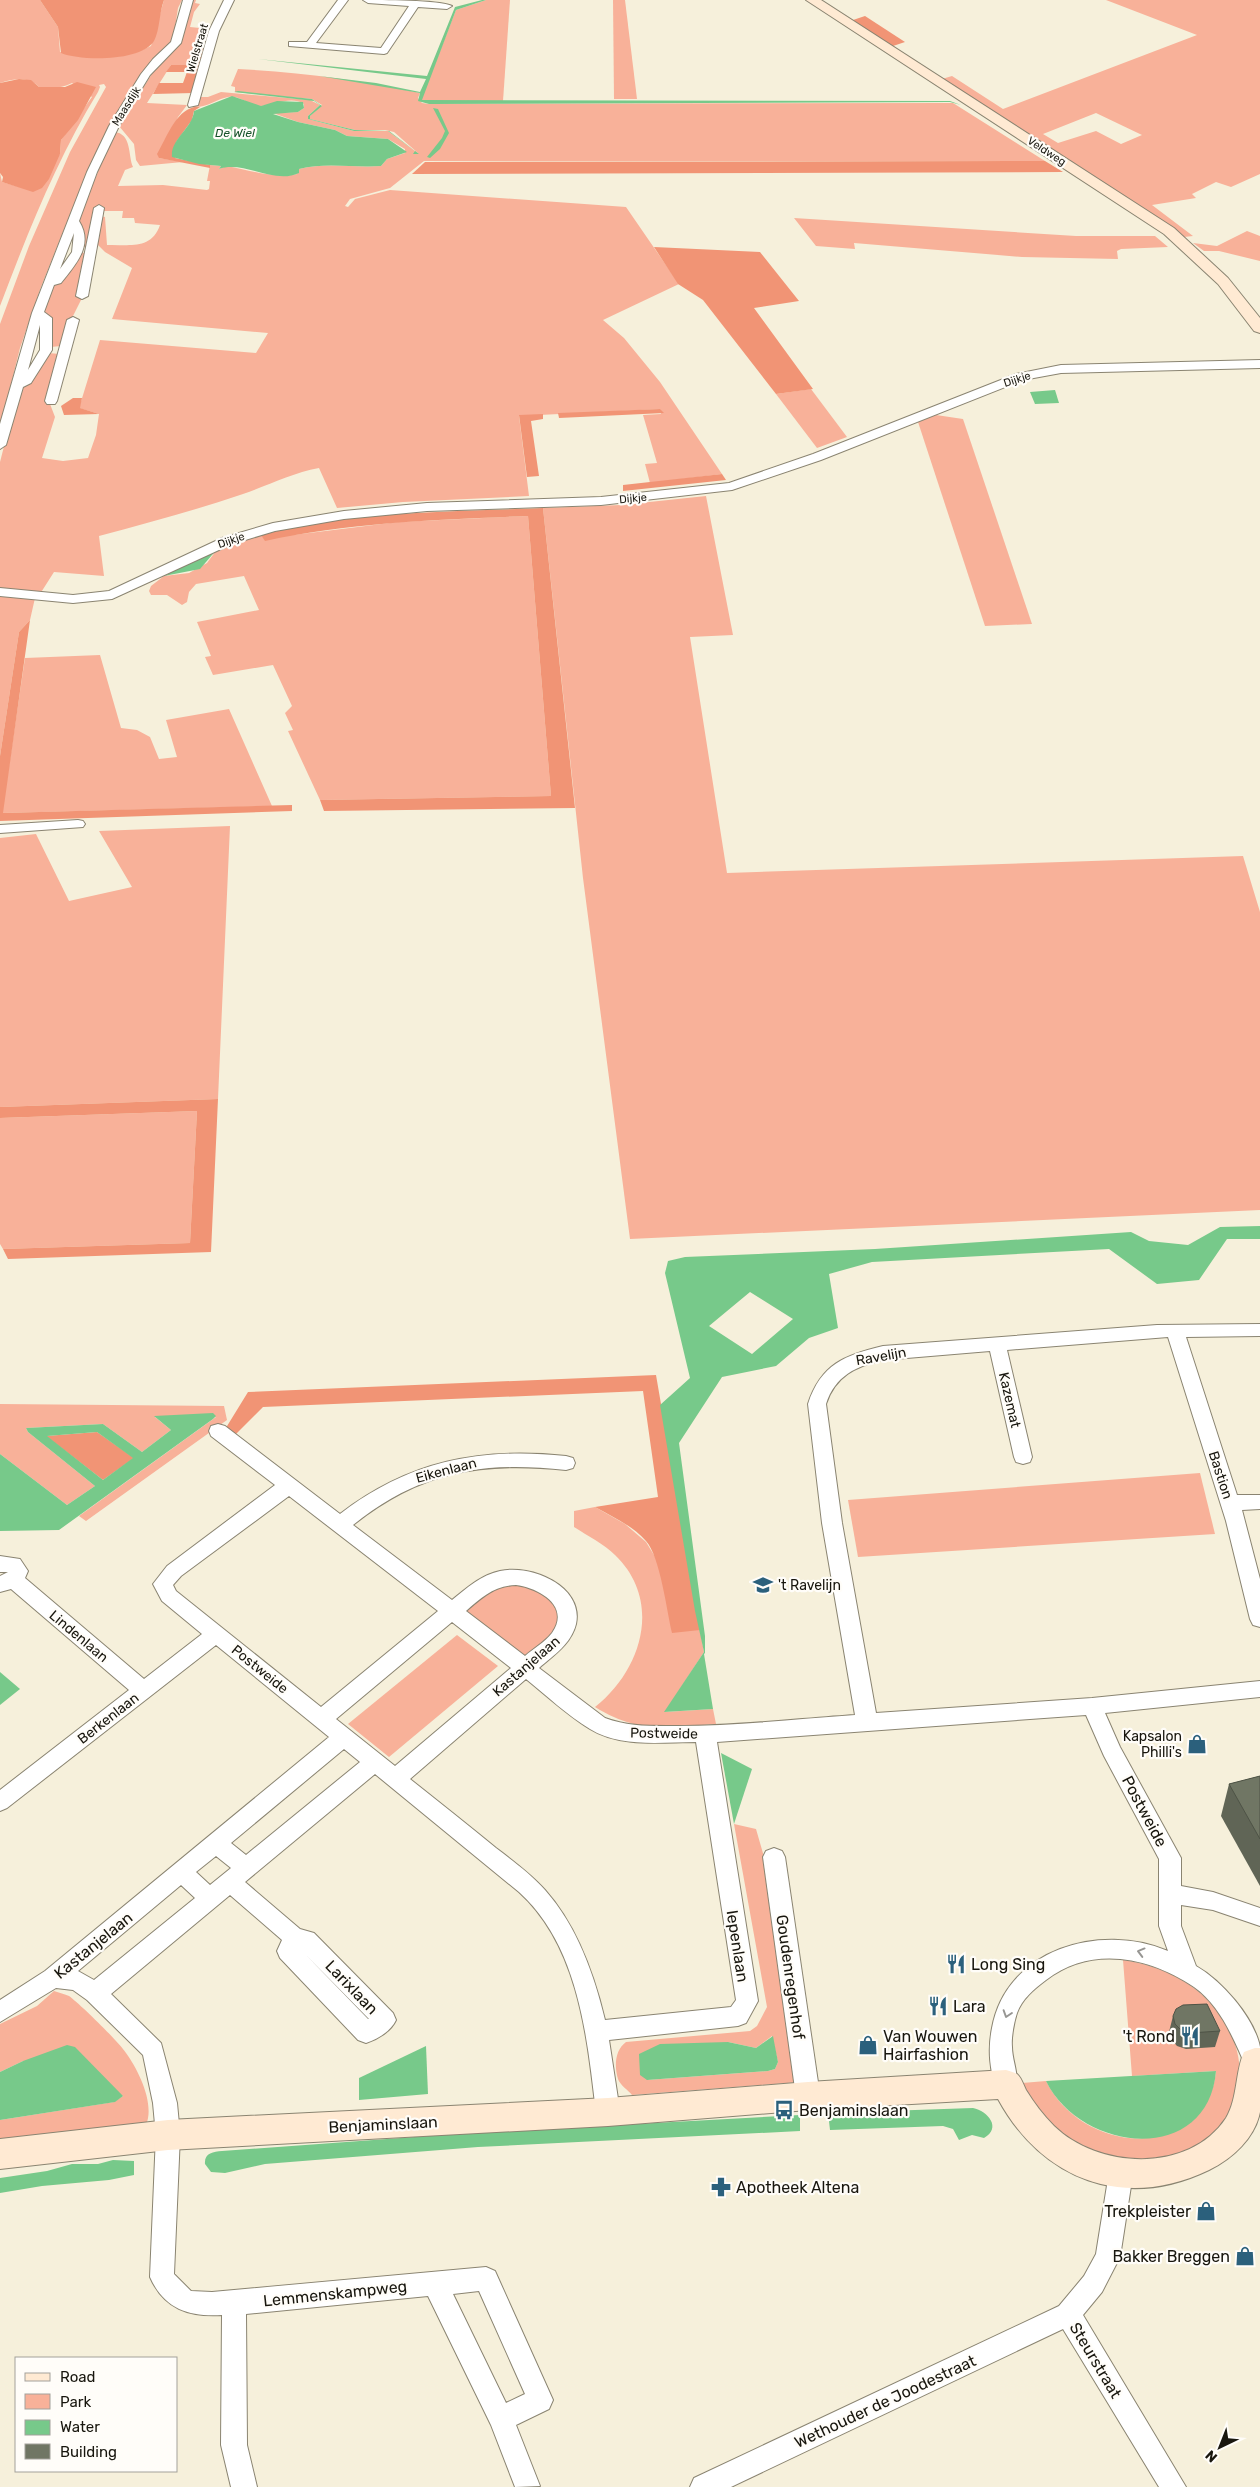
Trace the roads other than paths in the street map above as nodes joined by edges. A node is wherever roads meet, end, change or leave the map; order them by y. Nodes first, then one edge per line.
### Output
1 (188, 0) edge
2 (229, 0) edge
3 (343, 0) edge
4 (368, 0) edge
5 (812, 0) edge
6 (416, 3) junction
7 (447, 6) dead end
8 (292, 44) dead end
9 (310, 45) junction
10 (193, 105) dead end
11 (99, 208) dead end
12 (73, 220) junction
13 (85, 250) junction
14 (48, 285) junction
15 (82, 296) dead end
16 (38, 312) junction
17 (73, 320) dead end
18 (1260, 328) edge
19 (46, 350) junction
20 (64, 350) junction
21 (1260, 364) edge
22 (16, 386) junction
23 (51, 401) dead end
24 (0, 444) edge
25 (0, 592) edge
26 (78, 824) dead end
27 (0, 829) edge
28 (1260, 1330) edge
29 (1175, 1332) junction
30 (997, 1344) junction
31 (218, 1431) dead end
32 (1023, 1457) dead end
33 (566, 1463) dead end
34 (288, 1486) junction
35 (1260, 1502) edge
36 (1230, 1503) junction
37 (339, 1526) junction
38 (0, 1564) edge
39 (7, 1582) edge
40 (450, 1612) junction
41 (1260, 1619) edge
42 (216, 1634) junction
43 (525, 1668) junction
44 (1260, 1688) edge
45 (144, 1691) junction
46 (1092, 1706) junction
47 (322, 1719) junction
48 (867, 1722) junction
49 (705, 1734) junction
50 (344, 1737) junction
51 (375, 1762) junction
52 (395, 1779) junction
53 (0, 1802) edge
54 (216, 1843) junction
55 (774, 1857) dead end
56 (181, 1872) junction
57 (238, 1875) junction
58 (1169, 1893) junction
59 (210, 1898) junction
60 (1260, 1916) edge
61 (294, 1937) dead end
62 (1186, 1970) junction
63 (53, 1978) junction
64 (95, 1993) junction
65 (0, 2012) edge
66 (598, 2031) junction
67 (1258, 2062) edge
68 (1006, 2084) junction
69 (808, 2096) junction
70 (608, 2112) junction
71 (168, 2135) junction
72 (0, 2154) edge
73 (1121, 2173) junction
74 (435, 2284) junction
75 (234, 2303) junction
76 (1068, 2314) junction
77 (501, 2419) junction
78 (527, 2486) dead end
79 (244, 2487) edge
80 (703, 2487) edge
81 (1173, 2487) edge

1 - 12 street, Maasdijk
2 - 10 street, Wielstraat
3 - 9 street
4 - 6 street
5 - 18 street, Veldweg
6 - 7 street
6 - 9 street
8 - 9 street
11 - 13 street, Maasdijk
12 - 13 street, Maasdijk
12 - 14 street, Maasdijk
13 - 14 street, Maasdijk
13 - 15 street, Maasdijk
14 - 16 street, Maasdijk
16 - 19 street
16 - 22 street, Maasdijk
17 - 20 street
19 - 20 street
19 - 22 street
20 - 23 street
21 - 25 street, Dijkje
22 - 24 street, Maasdijk
26 - 27 street
28 - 29 street, Ravelijn
29 - 30 street, Ravelijn
29 - 36 street, Bastion
30 - 32 street, Kazemat
30 - 48 street, Ravelijn
31 - 34 street, Postweide
33 - 37 street, Eikenlaan
34 - 37 street, Postweide
34 - 42 street, Postweide
35 - 36 street
36 - 41 street, Bastion
37 - 40 street, Postweide
38 - 39 street, Lindenlaan
39 - 45 street, Lindenlaan
40 - 43 street, Postweide
40 - 43 street, Kastanjelaan
40 - 47 street, Kastanjelaan
42 - 45 street, Berkenlaan
42 - 47 street, Postweide
43 - 49 street, Postweide
43 - 52 street, Kastanjelaan
44 - 46 street, Postweide
45 - 53 street, Berkenlaan
46 - 48 street, Postweide
46 - 58 street, Postweide
47 - 50 street, Postweide
48 - 49 street, Postweide
49 - 66 street, Iepenlaan
50 - 51 street, Postweide
50 - 54 street, Kastanjelaan
51 - 52 street, Postweide
51 - 57 street
52 - 66 street, Postweide
54 - 56 street, Kastanjelaan
54 - 57 street
55 - 69 street, Goudenregenhof
56 - 59 street
56 - 63 street, Kastanjelaan
57 - 59 street
57 - 61 street
58 - 60 street
58 - 62 street, Postweide
59 - 64 street
62 - 67 street
62 -> 68 street
63 - 64 street, Lemmenskampweg
63 - 65 street, Kastanjelaan
64 - 71 street, Lemmenskampweg
66 - 70 street, Postweide
67 - 73 street
68 - 69 street, Benjaminslaan
68 - 73 street
69 - 70 street, Benjaminslaan
70 - 71 street, Benjaminslaan
71 - 72 street, Benjaminslaan
71 - 75 street, Lemmenskampweg
73 - 76 street, Steurstraat
74 - 75 street, Lemmenskampweg
74 - 77 street
74 - 77 street, Lemmenskampweg
75 - 79 street
76 - 80 street, Wethouder de Joodestraat
76 - 81 street, Steurstraat
77 - 78 street

